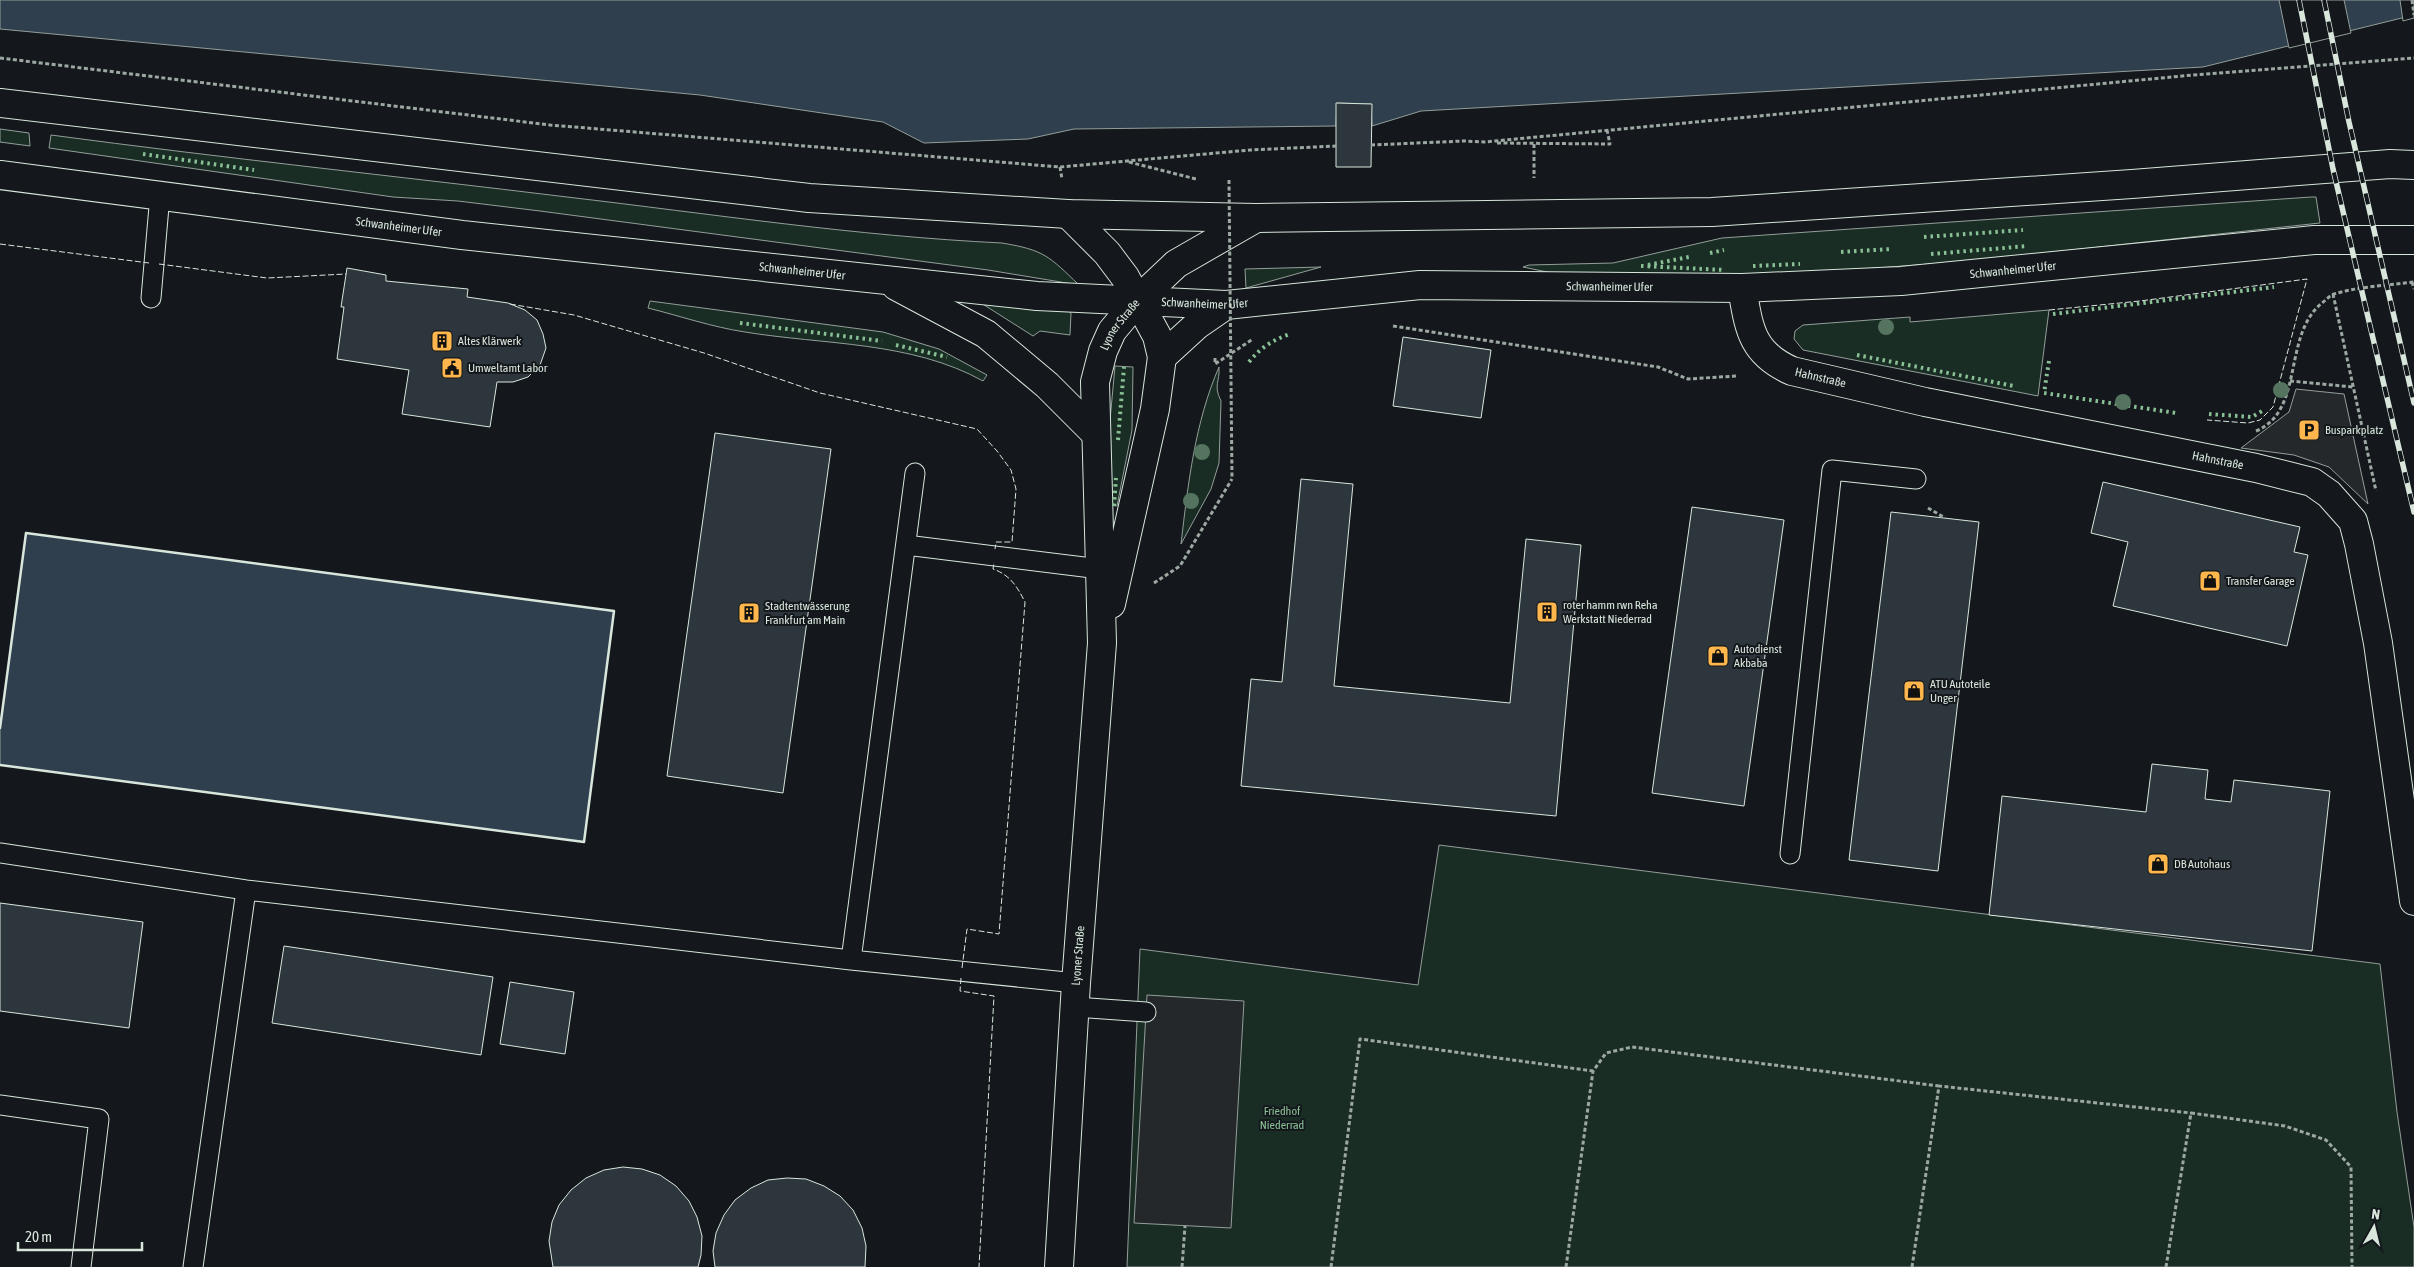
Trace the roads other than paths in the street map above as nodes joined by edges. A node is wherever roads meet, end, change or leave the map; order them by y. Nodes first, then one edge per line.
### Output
1 (0, 102) edge
2 (2414, 165) edge
3 (0, 175) edge
4 (160, 195) junction
5 (1068, 214) junction
6 (1256, 218) junction
7 (2414, 240) edge
8 (881, 278) junction
9 (1742, 288) junction
10 (151, 298) dead end
11 (1137, 301) junction
12 (1226, 305) junction
13 (1162, 357) junction
14 (1096, 434) junction
15 (915, 473) dead end
16 (1916, 480) dead end
17 (906, 545) junction
18 (1100, 569) junction
19 (1102, 643) junction
20 (0, 853) edge
21 (1790, 854) dead end
22 (246, 890) junction
23 (2414, 900) edge
24 (851, 960) junction
25 (1076, 995) junction
26 (1146, 1012) dead end
27 (0, 1105) edge
28 (80, 1267) edge
29 (193, 1267) edge
30 (1060, 1267) edge

1 - 5 main road
2 - 6 main road
3 - 4 main road, Schwanheimer Ufer
4 - 8 main road, Schwanheimer Ufer
4 - 10 lane
5 - 6 main road
5 - 11 main road
6 - 11 main road
7 - 9 main road, Schwanheimer Ufer
8 - 11 main road, Schwanheimer Ufer
8 - 14 main road
9 - 12 main road, Schwanheimer Ufer
9 - 23 main road, Hahnstraße
11 - 12 main road, Schwanheimer Ufer
11 - 13 main road, Lyoner Straße
11 - 14 main road, Lyoner Straße
12 - 13 main road
13 - 19 main road, Lyoner Straße
14 - 18 main road, Lyoner Straße
15 - 17 lane
16 - 21 lane
17 - 18 lane
17 - 24 lane
18 - 19 main road, Lyoner Straße
19 - 25 main road, Lyoner Straße
20 - 22 lane
22 - 24 lane
22 - 29 lane
24 - 25 lane
25 - 26 lane
25 - 30 main road, Lyoner Straße
27 - 28 lane

